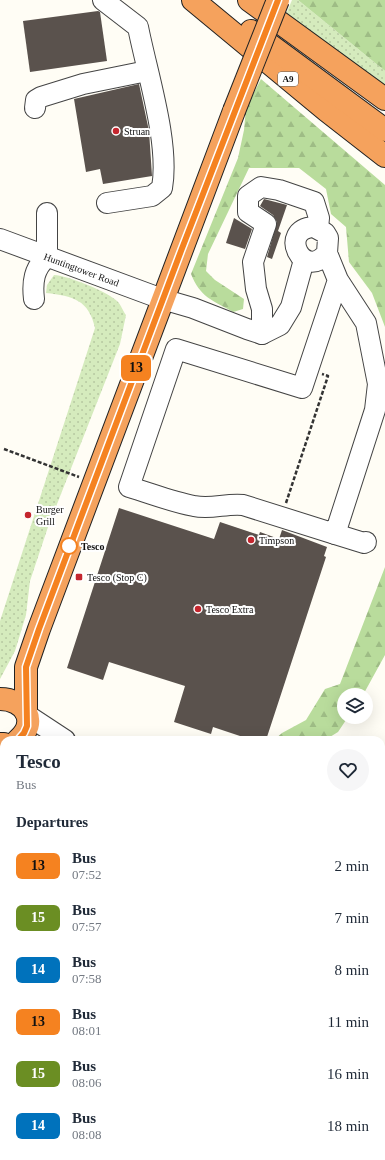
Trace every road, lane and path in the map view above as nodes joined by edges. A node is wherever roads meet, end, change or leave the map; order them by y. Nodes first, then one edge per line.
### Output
1 (103, 0) edge
2 (193, 0) edge
3 (210, 0) edge
4 (249, 0) edge
5 (278, 0) edge
6 (147, 71) junction
7 (385, 99) edge
8 (34, 108) dead end
9 (385, 130) edge
10 (385, 156) edge
11 (107, 203) dead end
12 (47, 213) dead end
13 (318, 228) junction
14 (0, 239) edge
15 (327, 253) junction
16 (47, 257) junction
17 (304, 260) junction
18 (338, 280) junction
19 (34, 299) dead end
20 (162, 299) junction
21 (262, 334) junction
22 (309, 369) junction
23 (4, 449) dead end
24 (93, 482) junction
25 (282, 517) junction
26 (335, 534) junction
27 (366, 542) dead end
28 (26, 667) junction
29 (0, 698) edge
30 (26, 714) junction
31 (17, 736) edge
32 (57, 736) edge

1 - 6 street
2 - 10 highway, A9
3 - 9 highway, A9
4 - 7 highway
5 - 20 highway, bridge
6 - 8 street
6 - 11 street
12 - 16 street
13 - 15 street
13 - 17 street
13 - 21 street
14 - 16 street, Huntingtower Road
15 - 17 street
15 - 18 street
16 - 19 street
16 - 20 street, Huntingtower Road
17 - 21 street
18 - 22 street
18 - 26 street
20 - 21 street, Huntingtower Road
20 - 24 highway
22 - 25 path
22 - 25 street
23 - 24 path
24 - 28 highway
25 - 26 street
26 - 27 street
28 - 29 highway
28 - 30 highway
29 - 30 highway
30 - 31 highway
30 - 32 street

